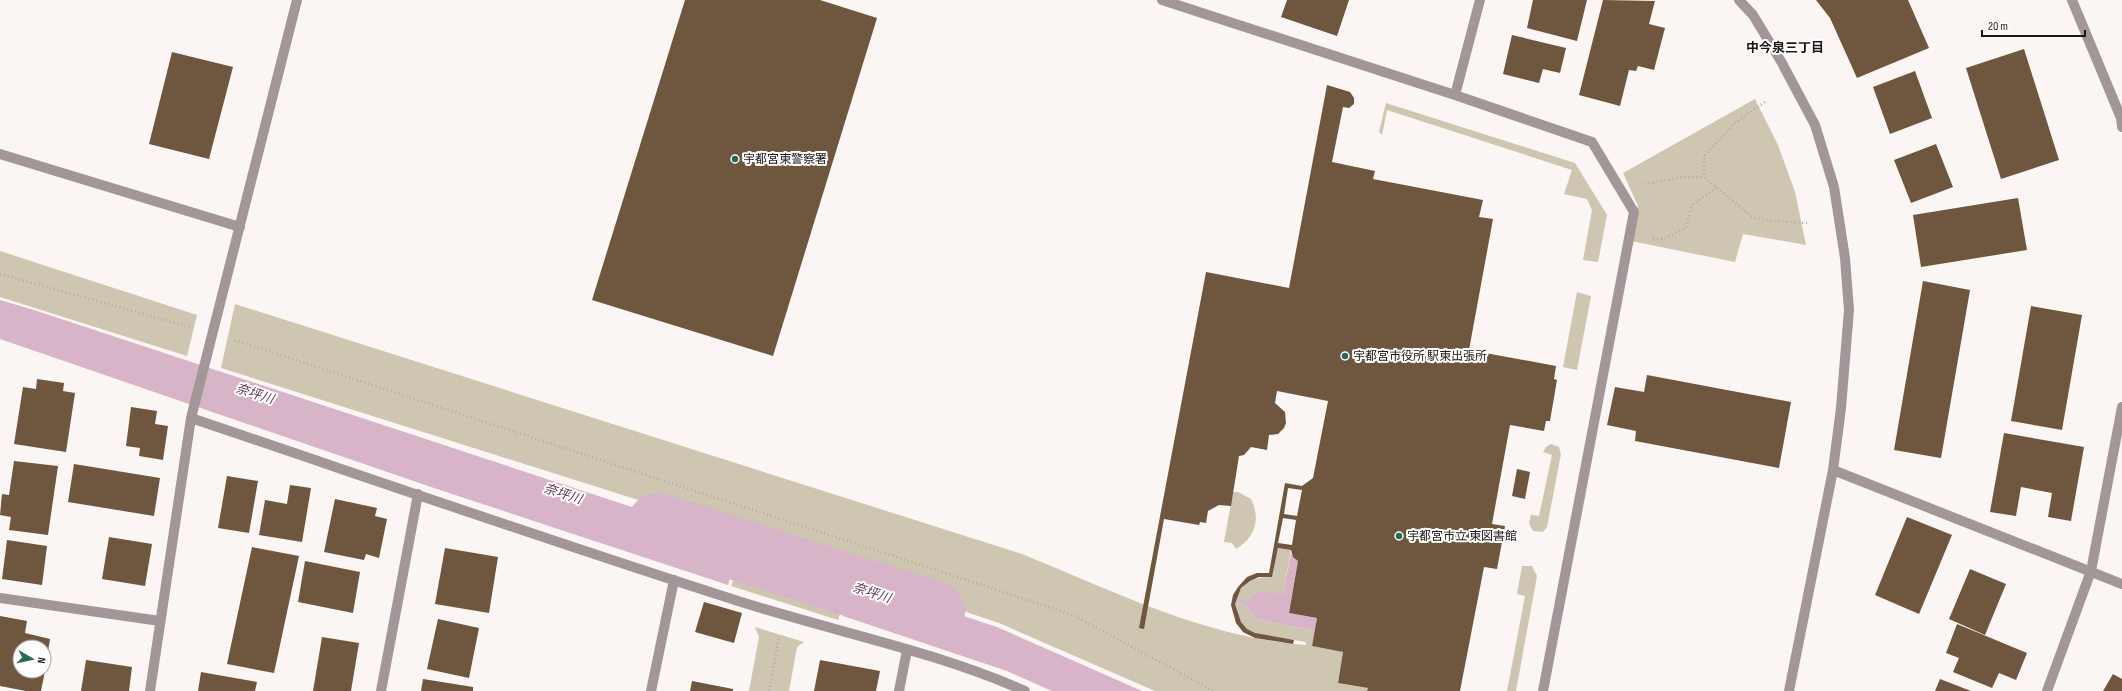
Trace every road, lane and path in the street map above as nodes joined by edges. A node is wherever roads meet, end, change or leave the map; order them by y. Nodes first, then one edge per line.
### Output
1 (297, 0) edge
2 (1162, 0) edge
3 (1480, 0) edge
4 (1739, 0) edge
5 (2072, 0) edge
6 (1455, 95) junction
7 (1765, 102) dead end
8 (2122, 121) edge
9 (0, 154) edge
10 (1704, 177) junction
11 (1716, 188) junction
12 (1621, 191) junction
13 (1807, 223) dead end
14 (240, 226) junction
15 (1648, 237) dead end
16 (0, 274) edge
17 (213, 333) junction
18 (2122, 407) edge
19 (191, 418) junction
20 (1833, 470) junction
21 (418, 494) junction
22 (2090, 571) junction
23 (674, 580) junction
24 (2122, 584) edge
25 (0, 598) edge
26 (783, 615) junction
27 (160, 621) junction
28 (907, 650) junction
29 (150, 691) edge
30 (381, 691) edge
31 (651, 691) edge
32 (769, 691) edge
33 (900, 691) edge
34 (1025, 691) edge
35 (1214, 691) edge
36 (1543, 691) edge
37 (1790, 691) edge
38 (2047, 691) edge

1 - 14 street
2 - 6 street
3 - 6 street
4 - 20 street
5 - 8 street
6 - 12 street
7 - 10 path
9 - 14 street
10 - 11 path
10 - 12 path
11 - 13 path
11 - 15 path
12 - 36 street
14 - 17 street
16 - 17 path
17 - 19 street
17 - 35 path
18 - 22 street
19 - 21 street
19 - 27 street
20 - 22 street
20 - 37 street
21 - 23 street
21 - 30 street
22 - 24 street
22 - 38 street
23 - 26 street
23 - 31 street
25 - 27 street
26 - 28 street
26 - 32 path
27 - 29 street
28 - 33 street
28 - 34 street

